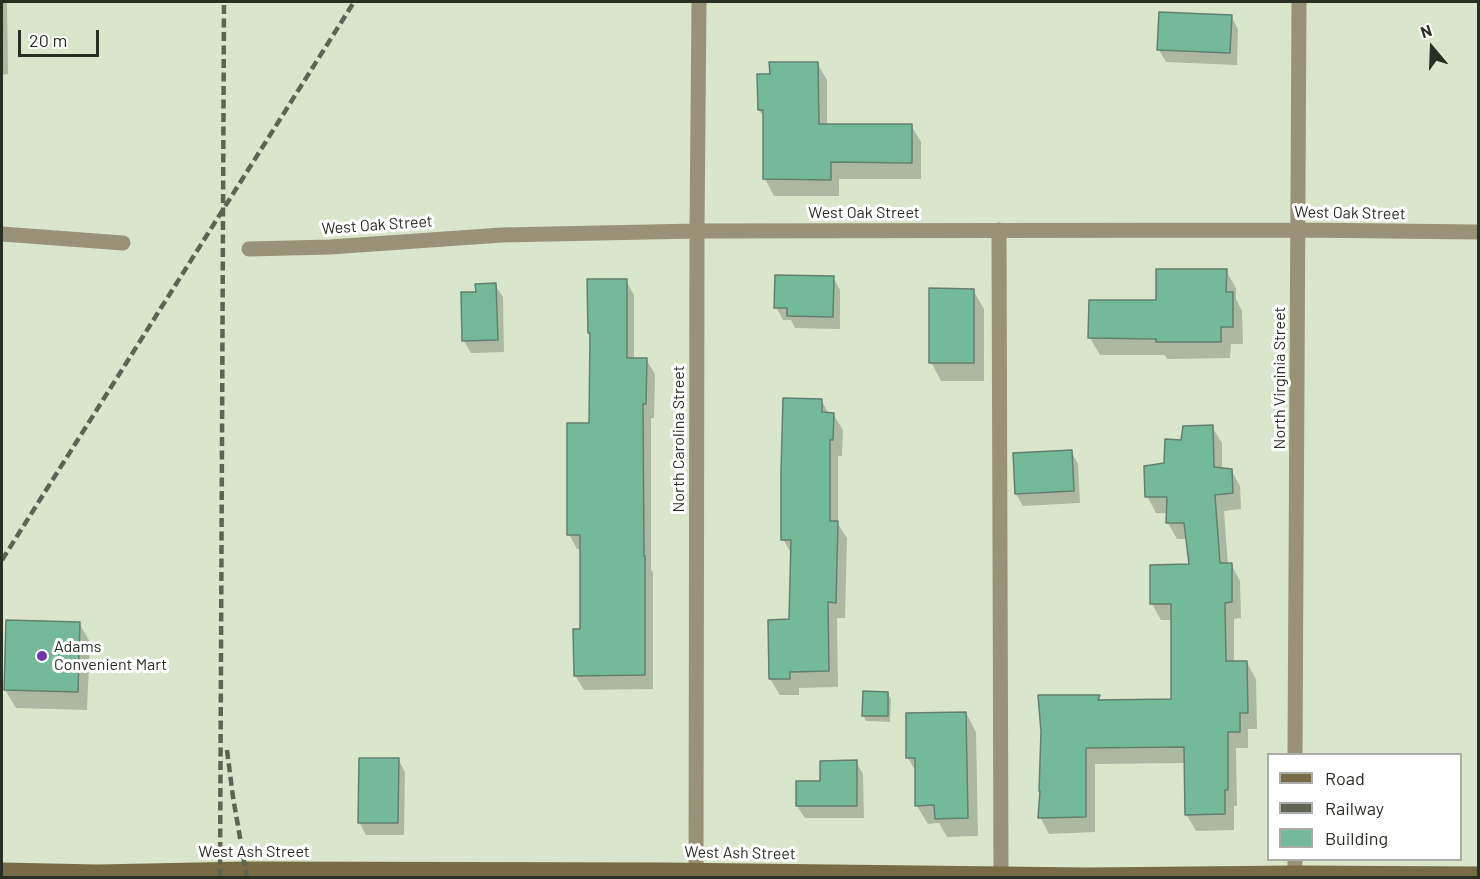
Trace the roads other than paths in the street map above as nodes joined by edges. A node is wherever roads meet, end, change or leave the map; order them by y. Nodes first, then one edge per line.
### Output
1 (699, 2) edge
2 (1299, 2) edge
3 (999, 230) junction
4 (1298, 230) junction
5 (697, 231) junction
6 (1479, 232) edge
7 (2, 234) edge
8 (123, 243) dead end
9 (249, 249) dead end
10 (1295, 753) edge
11 (2, 870) edge
12 (1295, 870) edge
13 (697, 874) edge
14 (1001, 874) junction
15 (1479, 874) edge
16 (98, 875) edge

1 - 5 street, North Carolina Street
2 - 4 street, North Virginia Street
3 - 4 street, West Oak Street
3 - 5 street, West Oak Street
3 - 14 street
4 - 6 street, West Oak Street
4 - 10 street, North Virginia Street
5 - 9 street, West Oak Street
5 - 13 street, North Carolina Street
7 - 8 street
11 - 16 main road, West Ash Street
12 - 14 main road, West Ash Street
12 - 15 main road, West Ash Street
13 - 14 main road, West Ash Street
13 - 16 main road, West Ash Street

